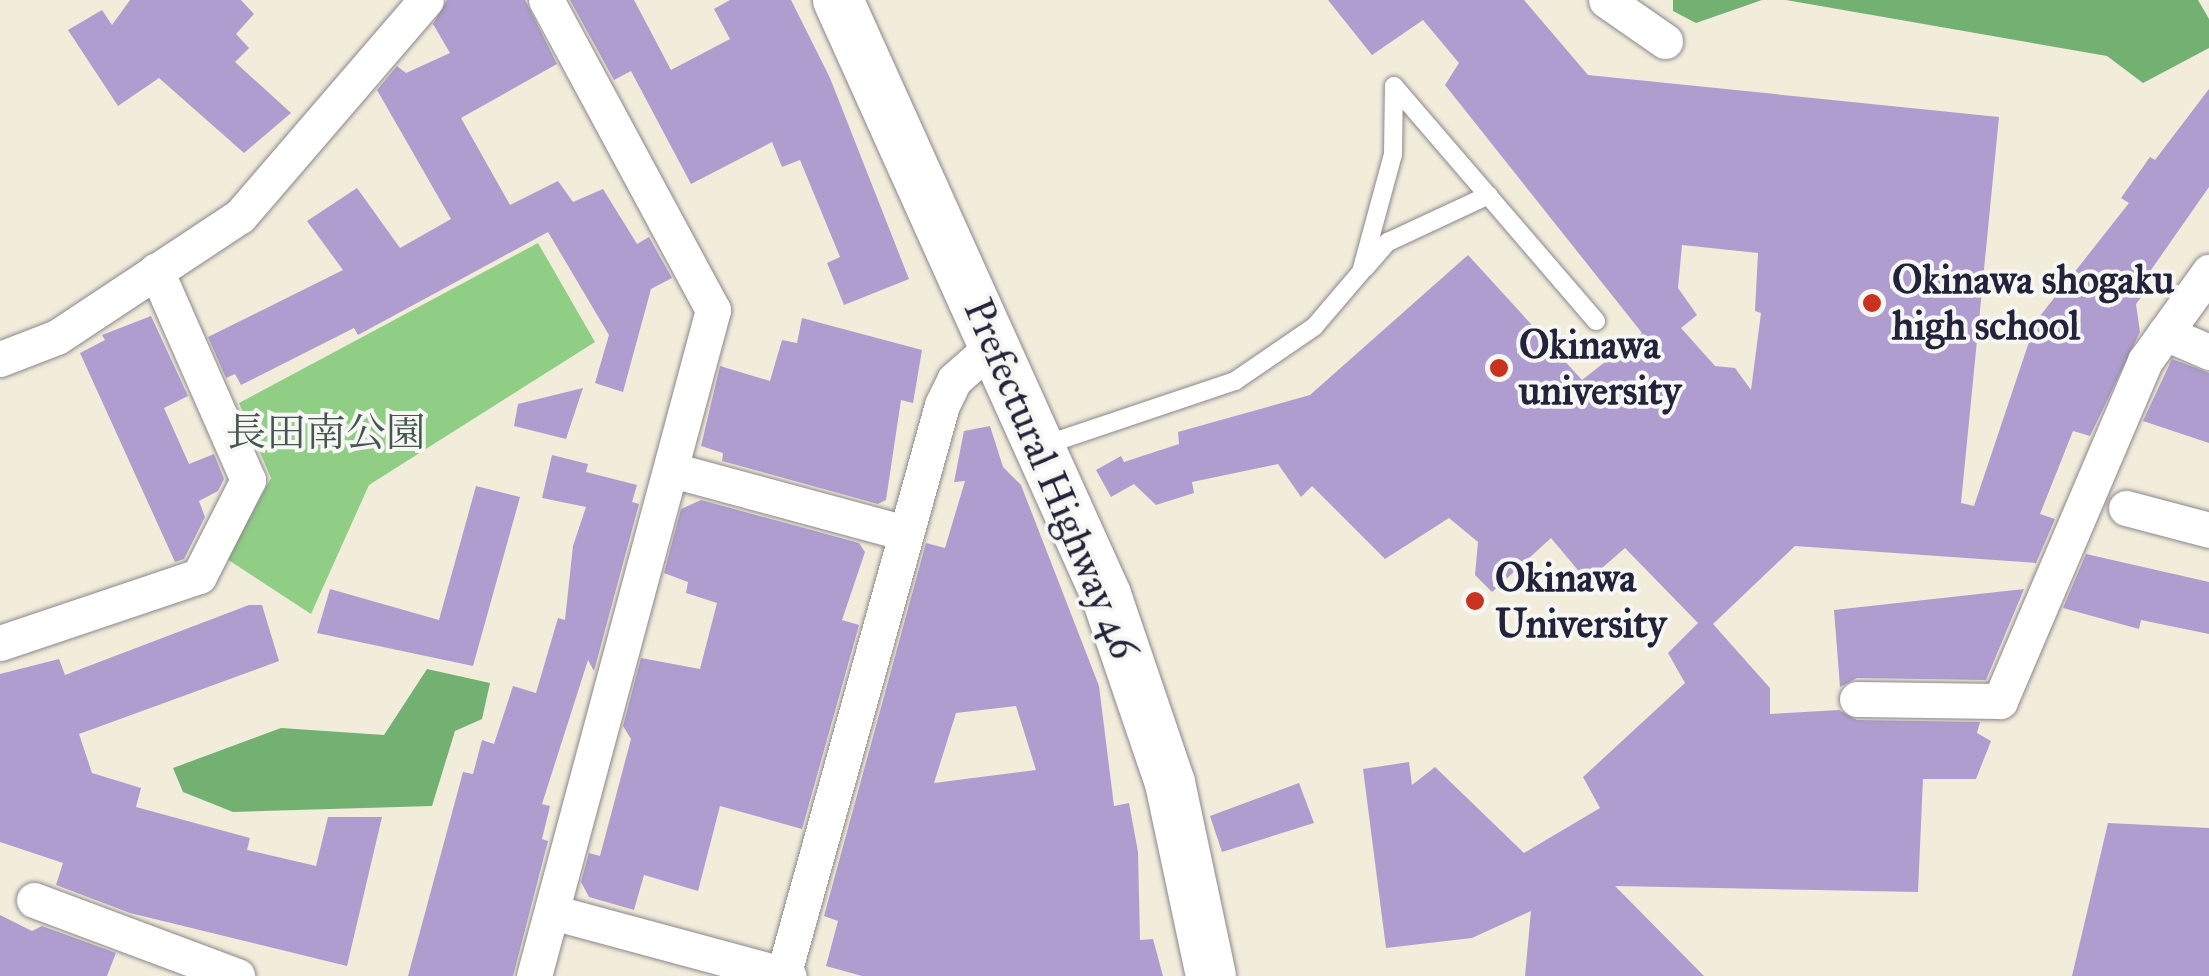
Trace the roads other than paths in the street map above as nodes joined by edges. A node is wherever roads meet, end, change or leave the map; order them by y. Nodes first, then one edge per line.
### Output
1 (426, 0) edge
2 (546, 0) edge
3 (838, 0) edge
4 (1606, 0) edge
5 (1665, 40) dead end
6 (1489, 195) junction
7 (156, 270) junction
8 (1361, 272) junction
9 (2209, 272) edge
10 (1596, 321) dead end
11 (2165, 332) junction
12 (995, 344) junction
13 (2209, 352) edge
14 (0, 360) edge
15 (1042, 446) junction
16 (672, 470) junction
17 (2126, 508) dead end
18 (2209, 530) edge
19 (906, 533) junction
20 (0, 643) edge
21 (1857, 699) dead end
22 (34, 900) dead end
23 (552, 912) junction
24 (237, 976) edge
25 (534, 976) edge
26 (785, 976) edge
27 (1211, 976) edge

1 - 7 street
2 - 16 street
3 - 12 main road, Prefectural Highway 46
4 - 5 street
6 - 8 lane
6 - 8 lane
6 - 10 lane
7 - 14 street
7 - 20 street
8 - 15 lane
9 - 11 street
11 - 13 street
11 - 21 street
12 - 15 main road, Prefectural Highway 46
12 - 19 street
15 - 27 main road, Prefectural Highway 46
16 - 19 street
16 - 23 street
17 - 18 street
19 - 26 street
22 - 24 street
23 - 25 street
23 - 26 street

